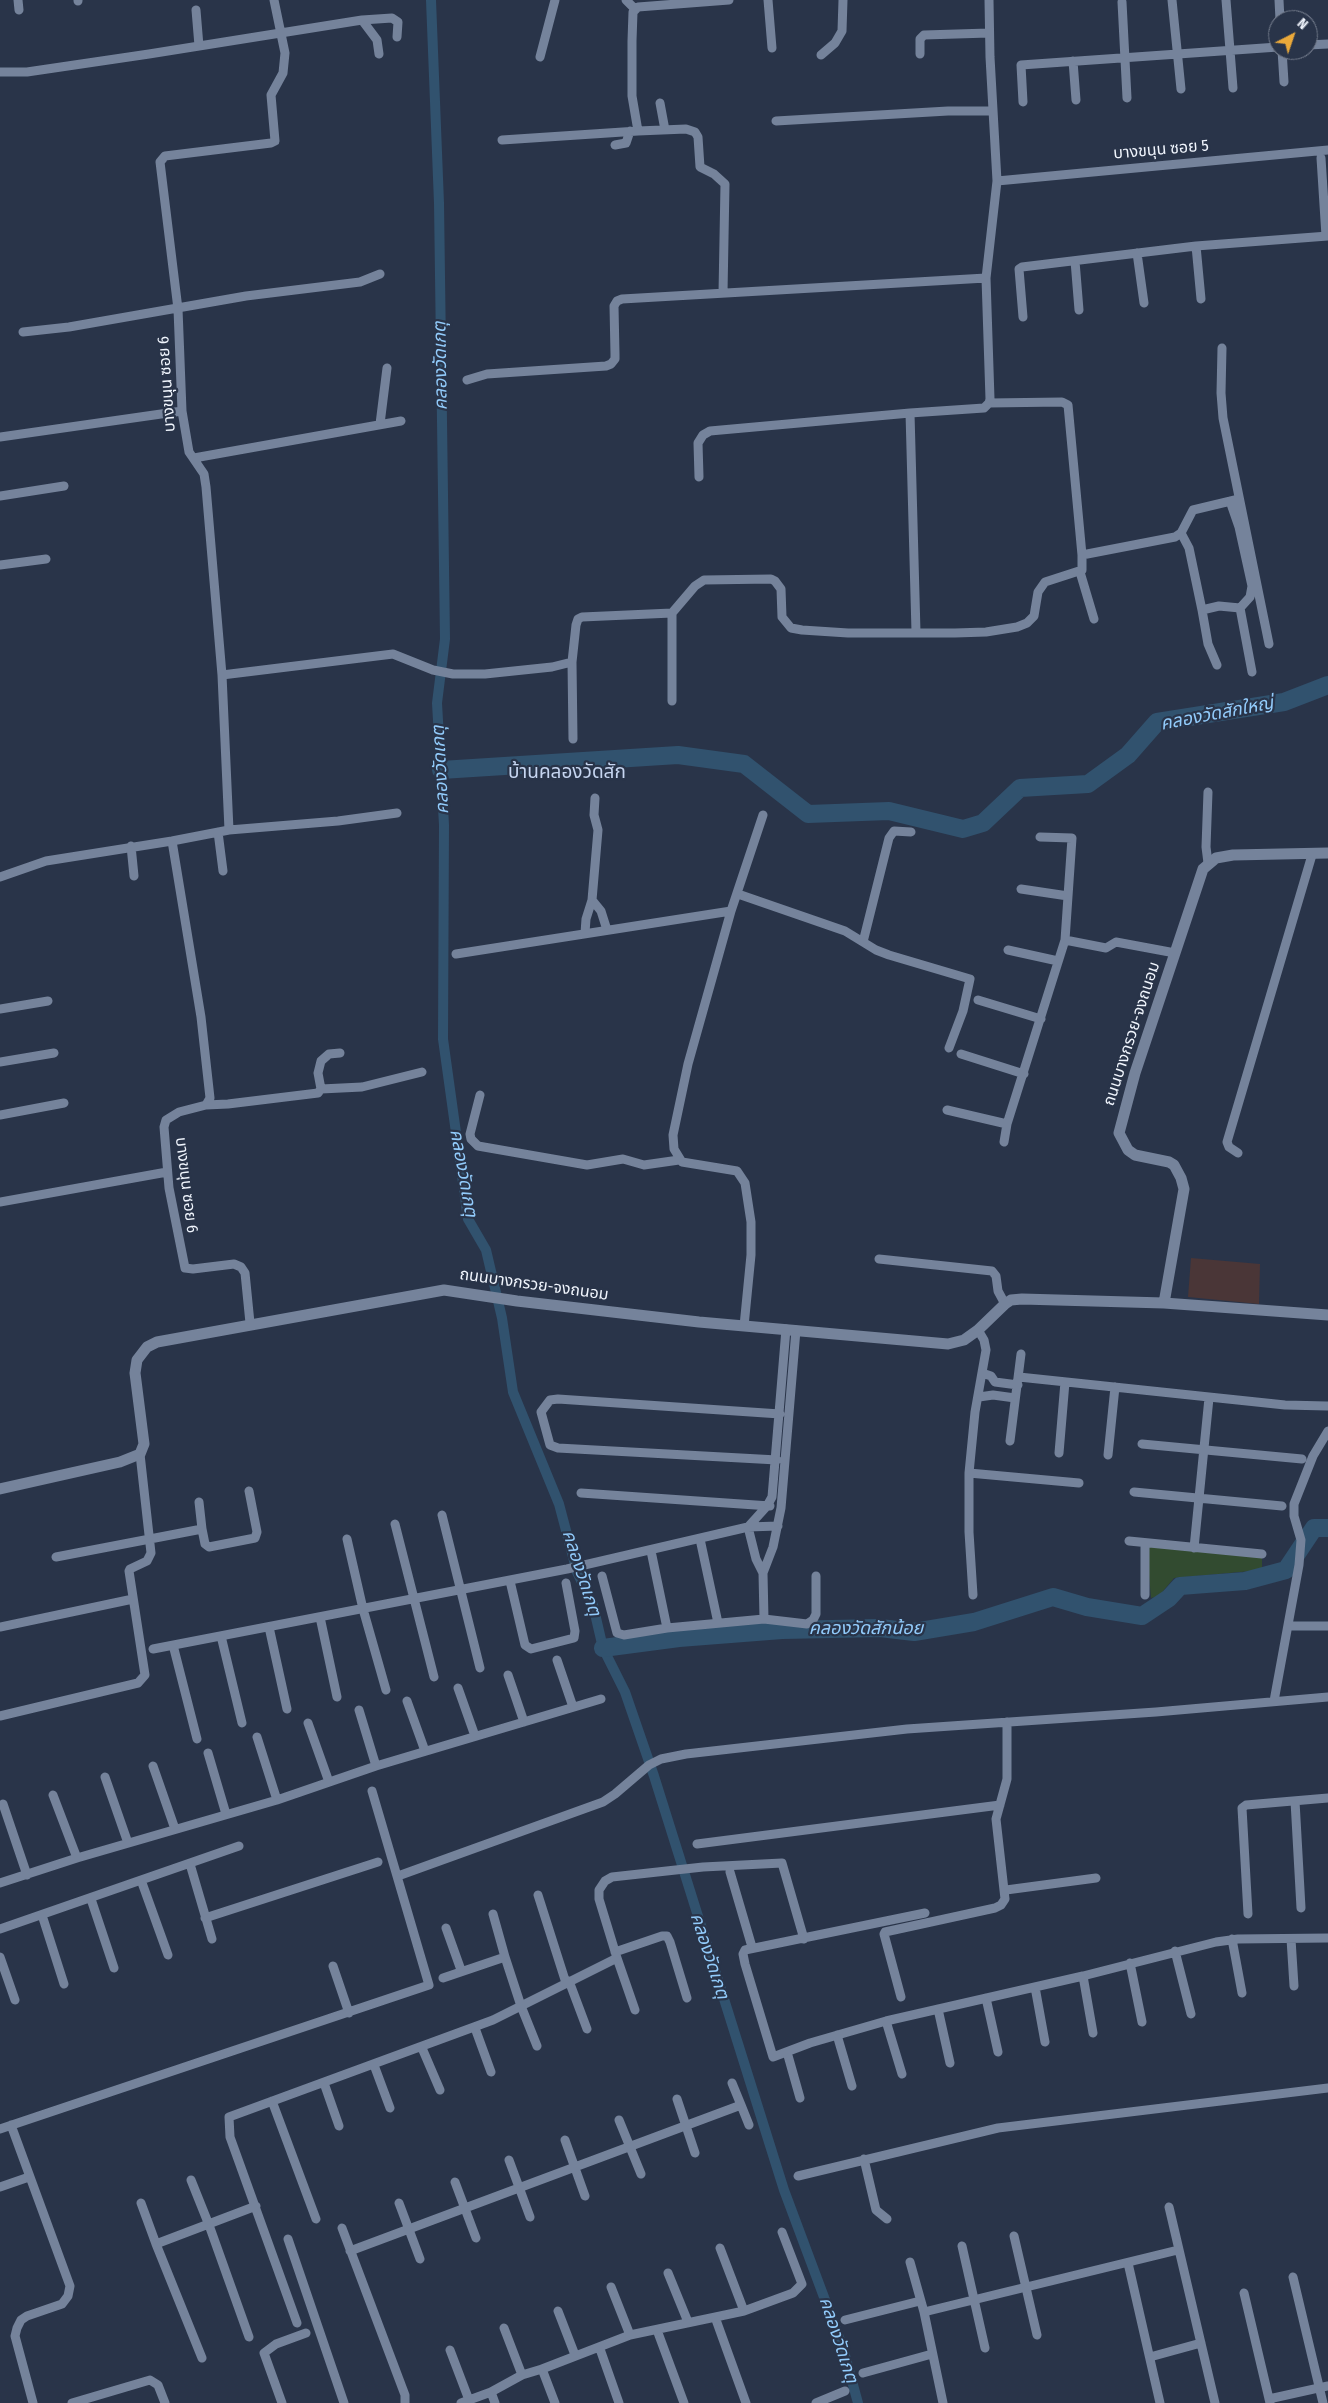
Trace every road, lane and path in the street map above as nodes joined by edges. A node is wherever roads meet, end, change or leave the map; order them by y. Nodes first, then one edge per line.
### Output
1 (18, 0) edge
2 (274, 0) edge
3 (555, 0) edge
4 (626, 0) edge
5 (729, 0) edge
6 (768, 0) edge
7 (843, 0) edge
8 (989, 0) edge
9 (1172, 0) edge
10 (1226, 0) edge
11 (1122, 2) dead end
12 (637, 5) edge
13 (19, 10) dead end
14 (196, 10) dead end
15 (362, 20) junction
16 (989, 32) junction
17 (281, 34) junction
18 (397, 37) dead end
19 (199, 46) junction
20 (1268, 47) edge
21 (772, 48) dead end
22 (1230, 50) junction
23 (379, 54) dead end
24 (920, 54) dead end
25 (821, 55) dead end
26 (1177, 55) junction
27 (540, 57) dead end
28 (1126, 58) junction
29 (1283, 60) edge
30 (1073, 61) junction
31 (0, 72) edge
32 (1284, 82) dead end
33 (1233, 88) dead end
34 (1181, 89) dead end
35 (1127, 98) dead end
36 (1076, 100) dead end
37 (1023, 102) dead end
38 (660, 104) dead end
39 (993, 111) junction
40 (776, 121) dead end
41 (665, 130) junction
42 (634, 131) junction
43 (502, 140) dead end
44 (615, 145) dead end
45 (1328, 150) edge
46 (1321, 158) dead end
47 (997, 181) junction
48 (1327, 236) edge
49 (1196, 246) junction
50 (1137, 253) junction
51 (1075, 260) junction
52 (380, 274) dead end
53 (986, 278) junction
54 (723, 293) junction
55 (1201, 299) dead end
56 (1144, 303) dead end
57 (177, 307) junction
58 (1079, 310) dead end
59 (1023, 317) dead end
60 (23, 332) dead end
61 (1222, 348) dead end
62 (387, 368) dead end
63 (467, 380) dead end
64 (989, 403) junction
65 (182, 411) junction
66 (910, 413) junction
67 (401, 421) dead end
68 (380, 424) junction
69 (0, 437) edge
70 (194, 458) junction
71 (699, 477) dead end
72 (64, 486) dead end
73 (0, 496) edge
74 (1234, 500) junction
75 (1180, 533) junction
76 (1082, 555) junction
77 (46, 559) dead end
78 (0, 565) edge
79 (1080, 572) junction
80 (1240, 608) junction
81 (1202, 610) junction
82 (672, 613) junction
83 (1094, 619) dead end
84 (916, 632) junction
85 (1269, 644) dead end
86 (572, 662) junction
87 (1217, 665) dead end
88 (1252, 672) dead end
89 (222, 675) junction
90 (672, 701) dead end
91 (573, 739) dead end
92 (1208, 792) dead end
93 (595, 798) dead end
94 (397, 812) dead end
95 (763, 815) dead end
96 (229, 830) junction
97 (218, 832) junction
98 (911, 832) dead end
99 (1040, 837) dead end
100 (172, 841) junction
101 (131, 846) junction
102 (1328, 853) edge
103 (1312, 854) junction
104 (1208, 863) junction
105 (223, 870) dead end
106 (0, 876) edge
107 (134, 876) dead end
108 (1021, 889) dead end
109 (738, 894) junction
110 (1068, 896) junction
111 (592, 900) junction
112 (731, 910) junction
113 (607, 930) junction
114 (585, 934) junction
115 (1065, 940) junction
116 (864, 942) junction
117 (1008, 950) dead end
118 (1175, 953) junction
119 (456, 954) dead end
120 (1058, 961) junction
121 (978, 1000) dead end
122 (48, 1001) dead end
123 (0, 1009) edge
124 (1041, 1019) junction
125 (949, 1048) dead end
126 (54, 1052) dead end
127 (340, 1053) dead end
128 (961, 1054) dead end
129 (0, 1062) edge
130 (422, 1072) dead end
131 (1024, 1074) junction
132 (321, 1089) junction
133 (480, 1095) dead end
134 (64, 1103) dead end
135 (206, 1104) junction
136 (947, 1110) dead end
137 (0, 1115) edge
138 (1007, 1124) junction
139 (1004, 1142) dead end
140 (1238, 1153) dead end
141 (679, 1160) junction
142 (166, 1172) junction
143 (0, 1202) edge
144 (879, 1259) dead end
145 (1164, 1303) junction
146 (1004, 1304) junction
147 (1328, 1315) edge
148 (250, 1324) junction
149 (744, 1326) junction
150 (791, 1330) junction
151 (978, 1330) junction
152 (1021, 1354) dead end
153 (982, 1373) junction
154 (1018, 1381) junction
155 (995, 1382) junction
156 (1066, 1382) junction
157 (1114, 1387) junction
158 (993, 1396) junction
159 (978, 1397) junction
160 (1015, 1398) junction
161 (1209, 1398) junction
162 (1326, 1406) dead end
163 (783, 1408) junction
164 (1328, 1431) edge
165 (1010, 1441) dead end
166 (1142, 1444) dead end
167 (1204, 1450) junction
168 (1059, 1453) dead end
169 (140, 1454) junction
170 (780, 1455) junction
171 (1108, 1455) dead end
172 (1302, 1459) dead end
173 (969, 1473) junction
174 (1079, 1483) dead end
175 (0, 1489) edge
176 (249, 1491) dead end
177 (1134, 1492) dead end
178 (581, 1494) dead end
179 (1198, 1498) junction
180 (199, 1502) dead end
181 (767, 1506) junction
182 (1282, 1506) dead end
183 (781, 1508) junction
184 (442, 1515) dead end
185 (395, 1524) dead end
186 (778, 1526) junction
187 (748, 1527) junction
188 (202, 1529) junction
189 (150, 1538) junction
190 (347, 1539) dead end
191 (700, 1539) junction
192 (1129, 1541) dead end
193 (1145, 1544) junction
194 (1194, 1548) junction
195 (651, 1551) junction
196 (1262, 1554) dead end
197 (56, 1557) dead end
198 (764, 1573) junction
199 (602, 1576) dead end
200 (816, 1576) dead end
201 (510, 1581) junction
202 (566, 1583) dead end
203 (462, 1590) junction
204 (973, 1595) dead end
205 (1145, 1595) dead end
206 (133, 1599) junction
207 (416, 1600) junction
208 (363, 1609) junction
209 (320, 1617) junction
210 (764, 1619) junction
211 (718, 1623) junction
212 (1288, 1626) junction
213 (1328, 1626) edge
214 (0, 1627) edge
215 (269, 1627) junction
216 (668, 1628) junction
217 (222, 1636) junction
218 (172, 1644) junction
219 (152, 1648) dead end
220 (557, 1660) dead end
221 (480, 1668) dead end
222 (508, 1675) dead end
223 (434, 1677) dead end
224 (458, 1688) dead end
225 (386, 1690) dead end
226 (337, 1697) dead end
227 (1328, 1697) edge
228 (601, 1699) dead end
229 (407, 1701) dead end
230 (1274, 1702) junction
231 (573, 1707) junction
232 (287, 1709) dead end
233 (359, 1710) dead end
234 (0, 1716) edge
235 (524, 1722) junction
236 (1007, 1722) junction
237 (242, 1723) dead end
238 (308, 1723) dead end
239 (476, 1736) junction
240 (257, 1737) dead end
241 (197, 1739) dead end
242 (425, 1751) junction
243 (208, 1753) dead end
244 (154, 1766) dead end
245 (376, 1766) junction
246 (105, 1777) dead end
247 (329, 1782) junction
248 (372, 1791) dead end
249 (53, 1795) dead end
250 (1328, 1798) edge
251 (277, 1800) junction
252 (1295, 1801) junction
253 (3, 1804) dead end
254 (1000, 1805) junction
255 (226, 1814) junction
256 (175, 1829) junction
257 (128, 1843) junction
258 (697, 1844) dead end
259 (239, 1846) dead end
260 (77, 1858) junction
261 (378, 1862) dead end
262 (190, 1864) junction
263 (730, 1872) dead end
264 (27, 1875) junction
265 (398, 1876) junction
266 (1096, 1878) dead end
267 (141, 1880) junction
268 (0, 1883) edge
269 (1006, 1890) junction
270 (538, 1895) dead end
271 (91, 1899) junction
272 (1301, 1908) dead end
273 (926, 1913) dead end
274 (493, 1914) dead end
275 (1248, 1914) dead end
276 (42, 1915) junction
277 (206, 1918) junction
278 (446, 1928) dead end
279 (0, 1929) edge
280 (212, 1938) dead end
281 (1328, 1938) edge
282 (804, 1939) junction
283 (1232, 1939) junction
284 (1291, 1939) junction
285 (752, 1947) junction
286 (1175, 1951) junction
287 (168, 1955) dead end
288 (616, 1955) junction
289 (0, 1957) edge
290 (505, 1957) junction
291 (1130, 1963) junction
292 (333, 1966) dead end
293 (114, 1968) dead end
294 (461, 1970) junction
295 (1083, 1976) junction
296 (443, 1978) dead end
297 (567, 1982) junction
298 (64, 1984) dead end
299 (1294, 1986) dead end
300 (1035, 1987) junction
301 (1242, 1993) dead end
302 (901, 1997) dead end
303 (687, 1998) dead end
304 (986, 1998) junction
305 (15, 2000) dead end
306 (521, 2006) junction
307 (938, 2009) junction
308 (635, 2010) dead end
309 (349, 2013) junction
310 (1191, 2014) dead end
311 (886, 2022) junction
312 (1142, 2022) dead end
313 (475, 2028) junction
314 (587, 2029) dead end
315 (1093, 2033) dead end
316 (836, 2035) junction
317 (1045, 2042) dead end
318 (537, 2046) dead end
319 (422, 2048) junction
320 (787, 2052) junction
321 (998, 2052) dead end
322 (950, 2063) dead end
323 (374, 2065) junction
324 (491, 2072) dead end
325 (902, 2074) dead end
326 (324, 2082) junction
327 (732, 2083) dead end
328 (852, 2086) dead end
329 (1328, 2088) edge
330 (440, 2090) dead end
331 (800, 2098) dead end
332 (677, 2099) dead end
333 (272, 2101) junction
334 (741, 2105) junction
335 (390, 2108) dead end
336 (619, 2120) dead end
337 (686, 2125) junction
338 (749, 2125) dead end
339 (12, 2126) junction
340 (339, 2126) dead end
341 (0, 2129) edge
342 (564, 2140) dead end
343 (628, 2147) junction
344 (696, 2153) dead end
345 (864, 2159) junction
346 (509, 2160) dead end
347 (574, 2167) junction
348 (641, 2174) dead end
349 (798, 2176) dead end
350 (29, 2177) junction
351 (190, 2180) dead end
352 (455, 2182) dead end
353 (0, 2187) edge
354 (519, 2187) junction
355 (585, 2196) dead end
356 (400, 2202) dead end
357 (141, 2203) dead end
358 (256, 2206) junction
359 (464, 2208) junction
360 (1169, 2208) dead end
361 (530, 2217) dead end
362 (887, 2218) dead end
363 (316, 2219) dead end
364 (209, 2225) junction
365 (342, 2228) dead end
366 (410, 2229) junction
367 (782, 2232) dead end
368 (1014, 2236) dead end
369 (476, 2238) dead end
370 (288, 2239) dead end
371 (156, 2244) junction
372 (962, 2246) dead end
373 (720, 2248) dead end
374 (1178, 2250) junction
375 (350, 2251) junction
376 (420, 2259) dead end
377 (910, 2262) dead end
378 (1128, 2263) junction
379 (668, 2273) dead end
380 (1294, 2277) dead end
381 (610, 2287) dead end
382 (1026, 2287) junction
383 (1244, 2294) dead end
384 (974, 2299) junction
385 (920, 2301) junction
386 (558, 2311) dead end
387 (744, 2311) junction
388 (924, 2312) junction
389 (715, 2317) junction
390 (845, 2320) dead end
391 (688, 2322) junction
392 (297, 2323) dead end
393 (504, 2328) dead end
394 (657, 2330) junction
395 (306, 2332) dead end
396 (630, 2335) junction
397 (1037, 2335) dead end
398 (249, 2337) dead end
399 (1201, 2344) junction
400 (985, 2348) dead end
401 (600, 2349) junction
402 (450, 2350) dead end
403 (932, 2354) junction
404 (575, 2355) junction
405 (1150, 2357) junction
406 (202, 2358) dead end
407 (542, 2370) junction
408 (863, 2373) dead end
409 (522, 2376) junction
410 (1324, 2387) edge
411 (845, 2391) dead end
412 (491, 2392) junction
413 (465, 2401) edge
414 (1270, 2401) edge
415 (34, 2403) edge
416 (72, 2403) edge
417 (165, 2403) edge
418 (282, 2403) edge
419 (344, 2403) edge
420 (406, 2403) edge
421 (495, 2403) edge
422 (555, 2403) edge
423 (619, 2403) edge
424 (684, 2403) edge
425 (746, 2403) edge
426 (816, 2403) edge
427 (943, 2403) edge
428 (1160, 2403) edge
429 (1215, 2403) edge
430 (1323, 2403) edge

1 - 13 street
2 - 17 street, บางขนุน ซอย 6
3 - 27 street
4 - 12 street
5 - 12 street
6 - 21 street
7 - 25 street
8 - 16 street
9 - 26 street
10 - 22 street
11 - 28 street
12 - 42 street
14 - 19 street
15 - 17 street
15 - 18 street
15 - 23 street
16 - 24 street
16 - 39 street
17 - 19 street
17 - 57 street, บางขนุน ซอย 6
19 - 31 street
20 - 22 street
22 - 26 street
22 - 33 street
26 - 28 street
26 - 34 street
28 - 30 street
28 - 35 street
29 - 32 street
30 - 36 street
30 - 37 street
38 - 41 street
39 - 40 street
39 - 47 street
41 - 42 street
41 - 54 street
42 - 43 street
42 - 44 street
45 - 47 street, บางขนุน ซอย 5
46 - 48 street
47 - 53 street
48 - 49 street
49 - 50 street
49 - 55 street
50 - 51 street
50 - 56 street
51 - 58 street
51 - 59 street
52 - 57 street
53 - 54 street
53 - 64 street
54 - 63 street
57 - 60 street
57 - 65 street, บางขนุน ซอย 6
61 - 74 street
62 - 68 street
64 - 66 street
64 - 76 street
65 - 69 street
65 - 70 street, บางขนุน ซอย 6
66 - 71 street
66 - 84 street
67 - 68 street
68 - 70 street
70 - 89 street, บางขนุน ซอย 6
72 - 73 street
74 - 75 street
74 - 80 street
74 - 85 street
75 - 76 street
75 - 81 street
76 - 79 street
77 - 78 street
79 - 83 street
79 - 84 street
80 - 81 street
80 - 88 street
81 - 87 street
82 - 84 street
82 - 86 street
82 - 90 street
86 - 89 street
86 - 91 street
89 - 96 street, บางขนุน ซอย 6
92 - 104 street
93 - 111 street
94 - 96 street
95 - 109 street
96 - 97 street
97 - 100 street
97 - 105 street
98 - 116 street
99 - 110 street
100 - 101 street
100 - 135 street
101 - 106 street
101 - 107 street
102 - 103 street
103 - 104 street
103 - 140 street
104 - 118 street, ถนนบางกรวย-จงถนอม
108 - 110 street
109 - 112 street
109 - 116 street
110 - 115 street
111 - 113 street
111 - 114 street
112 - 113 street
112 - 141 street
113 - 114 street
114 - 119 street
115 - 118 street
115 - 120 street
116 - 125 street
117 - 120 street
118 - 145 street, ถนนบางกรวย-จงถนอม
120 - 124 street
121 - 124 street
122 - 123 street
124 - 131 street
126 - 129 street
127 - 132 street
128 - 131 street
130 - 132 street
131 - 138 street
132 - 135 street
133 - 141 street
134 - 137 street
135 - 142 street, บางขนุน ซอย 6
136 - 138 street
138 - 139 street
141 - 149 street
142 - 143 street
142 - 148 street, บางขนุน ซอย 6
144 - 146 street
145 - 146 street
145 - 147 street
146 - 151 street, ถนนบางกรวย-จงถนอม
148 - 149 street, ถนนบางกรวย-จงถนอม
148 - 169 street, ถนนบางกรวย-จงถนอม
149 - 150 street, ถนนบางกรวย-จงถนอม
150 - 151 street, ถนนบางกรวย-จงถนอม
150 - 163 street
151 - 153 street
152 - 154 street
153 - 155 street
153 - 159 street
154 - 155 street
154 - 156 street
154 - 160 street
155 - 158 street
156 - 157 street
156 - 168 street
157 - 161 street
157 - 171 street
158 - 159 street
158 - 160 street
159 - 173 street
160 - 165 street
161 - 162 street
161 - 167 street
163 - 170 street
163 - 170 street
164 - 212 street
166 - 167 street
167 - 172 street
167 - 179 street
169 - 175 street
169 - 189 street
170 - 181 street
170 - 183 street
173 - 174 street
173 - 204 street
176 - 188 street
177 - 179 street
178 - 181 street
179 - 182 street
179 - 194 street
180 - 188 street
181 - 183 street
181 - 187 street
183 - 186 street
184 - 203 street
185 - 207 street
186 - 187 street
186 - 198 street
187 - 191 street
187 - 198 street
188 - 189 street
189 - 197 street
189 - 206 street
190 - 208 street
191 - 195 street
191 - 211 street
192 - 193 street
193 - 194 street
193 - 205 street
194 - 196 street
195 - 201 street
195 - 216 street
198 - 210 street
199 - 216 street
200 - 210 street
201 - 202 street
201 - 203 street
203 - 207 street
203 - 221 street
206 - 214 street
206 - 234 street
207 - 208 street
207 - 223 street
208 - 209 street
208 - 225 street
209 - 215 street
209 - 226 street
210 - 211 street
211 - 216 street
212 - 213 street
212 - 230 street
215 - 217 street
215 - 232 street
217 - 218 street
217 - 237 street
218 - 219 street
218 - 241 street
220 - 231 street
222 - 235 street
224 - 239 street
227 - 230 street
228 - 231 street
229 - 242 street
230 - 236 street
231 - 235 street
233 - 245 street
235 - 239 street
236 - 254 street
236 - 265 street
238 - 247 street
239 - 242 street
240 - 251 street
242 - 245 street
243 - 255 street
244 - 256 street
245 - 247 street
246 - 257 street
247 - 251 street
248 - 265 street
249 - 260 street
250 - 252 street
251 - 255 street
252 - 272 street
252 - 275 street
253 - 264 street
254 - 258 street
254 - 269 street
255 - 256 street
256 - 257 street
257 - 260 street
259 - 262 street
260 - 264 street
261 - 277 street
262 - 267 street
262 - 277 street
263 - 285 street
264 - 268 street
265 - 309 street
266 - 269 street
267 - 271 street
267 - 287 street
269 - 302 street
270 - 297 street
271 - 276 street
271 - 293 street
273 - 282 street
274 - 290 street
276 - 279 street
276 - 298 street
277 - 280 street
278 - 294 street
281 - 284 street
282 - 285 street
282 - 288 street
283 - 284 street
283 - 286 street
283 - 301 street
284 - 299 street
285 - 320 street
286 - 291 street
286 - 310 street
288 - 297 street
288 - 303 street
288 - 308 street
289 - 305 street
290 - 294 street
290 - 306 street
291 - 295 street
291 - 312 street
292 - 309 street
294 - 296 street
295 - 300 street
295 - 315 street
297 - 306 street
297 - 314 street
300 - 304 street
300 - 317 street
304 - 307 street
304 - 321 street
306 - 313 street
306 - 318 street
307 - 311 street
307 - 322 street
309 - 339 street
311 - 316 street
311 - 325 street
313 - 319 street
313 - 324 street
316 - 320 street
316 - 328 street
319 - 323 street
319 - 330 street
320 - 331 street
323 - 326 street
323 - 335 street
326 - 333 street
326 - 340 street
327 - 334 street
329 - 345 street
332 - 337 street
333 - 358 street
333 - 363 street
334 - 337 street
334 - 338 street
336 - 343 street
337 - 343 street
337 - 344 street
339 - 341 street
339 - 350 street
342 - 347 street
343 - 347 street
343 - 348 street
345 - 349 street
345 - 362 street
346 - 354 street
347 - 354 street
347 - 355 street
350 - 353 street
350 - 415 street
351 - 364 street
352 - 359 street
354 - 359 street
354 - 361 street
356 - 366 street
357 - 371 street
358 - 364 street
358 - 392 street
359 - 366 street
359 - 369 street
360 - 374 street
364 - 371 street
364 - 398 street
365 - 375 street
366 - 375 street
366 - 376 street
367 - 387 street
368 - 382 street
370 - 419 street
371 - 406 street
372 - 384 street
373 - 387 street
374 - 378 street
374 - 399 street
375 - 420 street
377 - 385 street
378 - 382 street
378 - 405 street
379 - 391 street
380 - 410 street
381 - 396 street
382 - 384 street
382 - 397 street
383 - 414 street
384 - 388 street
384 - 400 street
385 - 388 street
385 - 390 street
386 - 404 street
387 - 389 street
388 - 403 street
389 - 391 street
389 - 425 street
391 - 394 street
393 - 409 street
394 - 396 street
394 - 424 street
395 - 418 street
396 - 401 street
399 - 405 street
399 - 429 street
401 - 404 street
401 - 423 street
402 - 413 street
403 - 408 street
403 - 427 street
404 - 407 street
405 - 428 street
407 - 409 street
407 - 422 street
409 - 412 street
410 - 414 street
410 - 430 street
411 - 426 street
412 - 413 street
412 - 421 street
416 - 417 street

